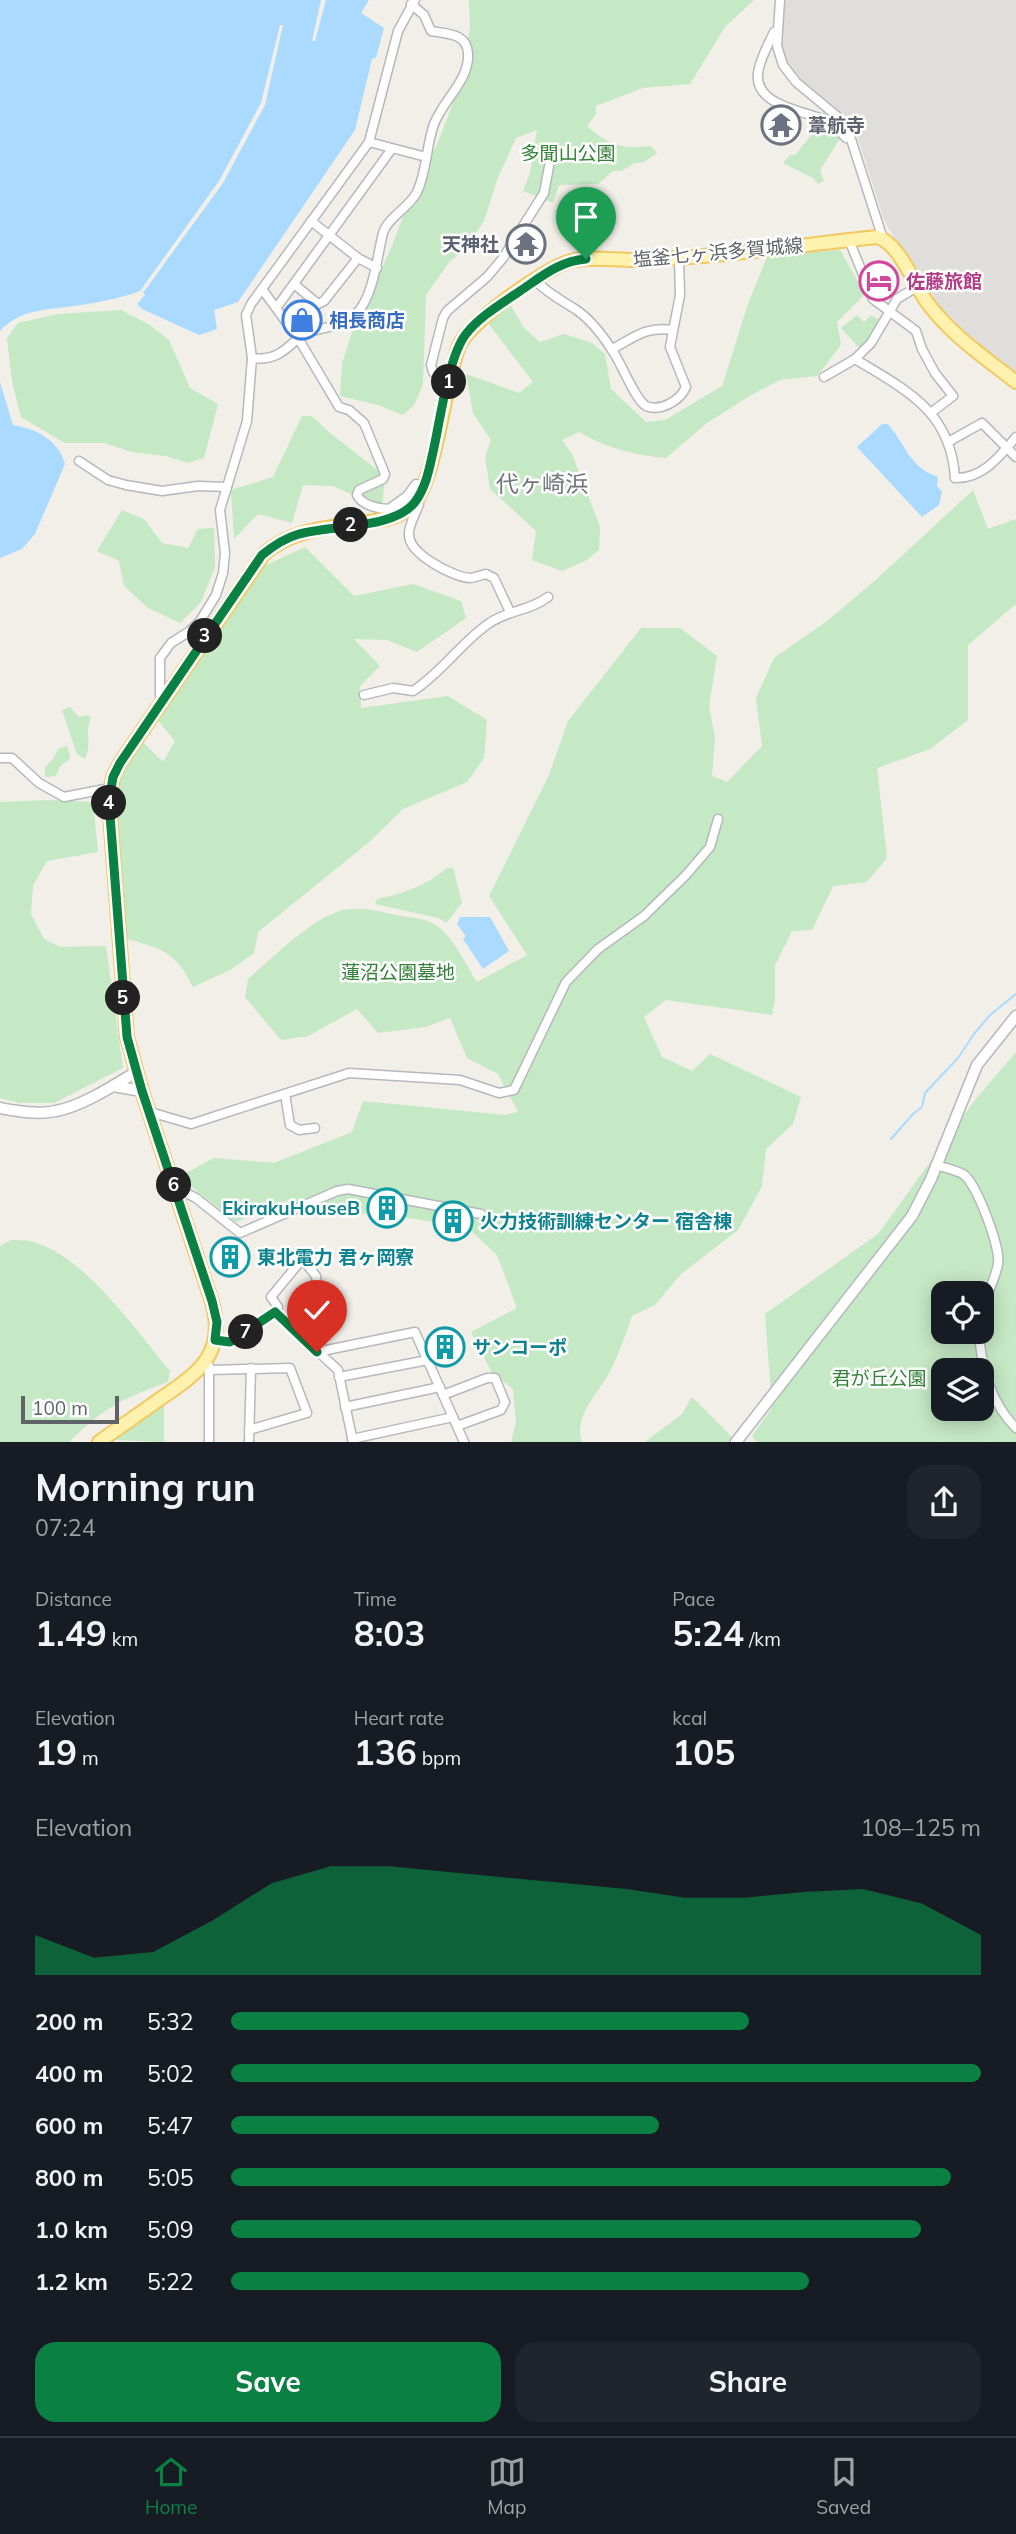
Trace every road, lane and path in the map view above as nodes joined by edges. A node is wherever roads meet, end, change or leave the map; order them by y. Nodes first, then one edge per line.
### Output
1 (780, 0) edge
2 (413, 2) edge
3 (777, 26) junction
4 (369, 142) junction
5 (854, 149) junction
6 (391, 150) junction
7 (551, 156) dead end
8 (426, 157) junction
9 (312, 221) junction
10 (331, 234) junction
11 (883, 239) junction
12 (849, 240) junction
13 (679, 257) junction
14 (358, 258) junction
15 (377, 268) junction
16 (536, 280) junction
17 (294, 284) junction
18 (918, 286) junction
19 (262, 289) junction
20 (277, 307) junction
21 (889, 311) junction
22 (673, 330) junction
23 (298, 338) junction
24 (612, 349) junction
25 (253, 358) junction
26 (855, 359) junction
27 (824, 376) dead end
28 (449, 380) junction
29 (1016, 382) edge
30 (932, 412) junction
31 (1016, 437) edge
32 (948, 442) junction
33 (1006, 448) junction
34 (1016, 457) edge
35 (79, 461) dead end
36 (227, 487) junction
37 (424, 487) junction
38 (417, 499) junction
39 (548, 597) dead end
40 (510, 612) junction
41 (364, 695) dead end
42 (162, 699) junction
43 (0, 758) edge
44 (110, 788) junction
45 (718, 818) dead end
46 (1016, 1016) edge
47 (136, 1072) junction
48 (113, 1086) junction
49 (142, 1091) junction
50 (285, 1094) junction
51 (0, 1108) edge
52 (150, 1112) junction
53 (315, 1128) dead end
54 (937, 1165) junction
55 (176, 1188) junction
56 (481, 1214) dead end
57 (992, 1281) edge
58 (275, 1312) junction
59 (286, 1323) junction
60 (215, 1340) junction
61 (980, 1344) edge
62 (317, 1352) junction
63 (428, 1360) junction
64 (208, 1365) junction
65 (251, 1368) junction
66 (339, 1377) junction
67 (442, 1391) junction
68 (345, 1407) junction
69 (453, 1417) junction
70 (1016, 1428) edge
71 (458, 1429) junction
72 (249, 1430) junction
73 (385, 1432) junction
74 (352, 1440) edge
75 (99, 1442) edge
76 (209, 1442) edge
77 (248, 1442) edge
78 (387, 1442) edge
79 (451, 1442) edge
80 (464, 1442) edge
81 (736, 1442) edge

1 - 3 street
2 - 4 street
2 - 8 street
3 - 5 street
3 - 5 street
4 - 6 street
4 - 9 street
5 - 11 street
6 - 8 street
6 - 10 street
7 - 28 street
8 - 15 street
9 - 10 street
9 - 19 street
10 - 14 street
10 - 17 street
11 - 12 main road, 塩釜七ヶ浜多賀城線
11 - 18 main road
12 - 13 main road, 塩釜七ヶ浜多賀城線
12 - 21 street
13 - 16 main road, 塩釜七ヶ浜多賀城線
13 - 22 street
14 - 15 street
14 - 17 street
15 - 23 street
16 - 24 street
16 - 28 main road, 塩釜七ヶ浜多賀城線
17 - 20 street
18 - 21 street
18 - 29 main road
19 - 20 street
19 - 25 street
20 - 23 street
21 - 26 street
21 - 30 street
22 - 24 street
22 - 24 street
23 - 25 street
23 - 37 street
25 - 36 street
26 - 27 street
26 - 30 street
28 - 37 main road, 塩釜七ヶ浜多賀城線
30 - 32 street
31 - 33 street
32 - 33 street
32 - 33 street
33 - 34 street
35 - 36 street
36 - 42 street
37 - 38 main road, 塩釜七ヶ浜多賀城線
38 - 40 street
38 - 42 main road, 塩釜七ヶ浜多賀城線
39 - 40 street
40 - 41 street
42 - 44 main road, 塩釜七ヶ浜多賀城線
43 - 44 street
44 - 47 main road, 塩釜七ヶ浜多賀城線
45 - 50 street
46 - 54 street
47 - 48 street
47 - 49 main road, 塩釜七ヶ浜多賀城線
48 - 49 street
48 - 51 street
49 - 52 main road, 塩釜七ヶ浜多賀城線
50 - 52 street
50 - 53 street
52 - 55 main road, 塩釜七ヶ浜多賀城線
54 - 57 street
54 - 81 street
55 - 56 street
55 - 60 main road, 塩釜七ヶ浜多賀城線
58 - 59 street
58 - 59 street
58 - 60 street
59 - 62 street
60 - 64 main road, 塩釜七ヶ浜多賀城線
61 - 70 street
62 - 63 street
62 - 66 street
63 - 66 street
63 - 67 street
64 - 65 street
64 - 75 main road, 塩釜七ヶ浜多賀城線
64 - 76 street
65 - 72 street
65 - 72 street
66 - 68 street
67 - 68 street
67 - 69 street
67 - 71 street
68 - 74 street
69 - 71 street
69 - 73 street
71 - 79 street
71 - 80 street
72 - 77 street
73 - 74 street
73 - 78 street

